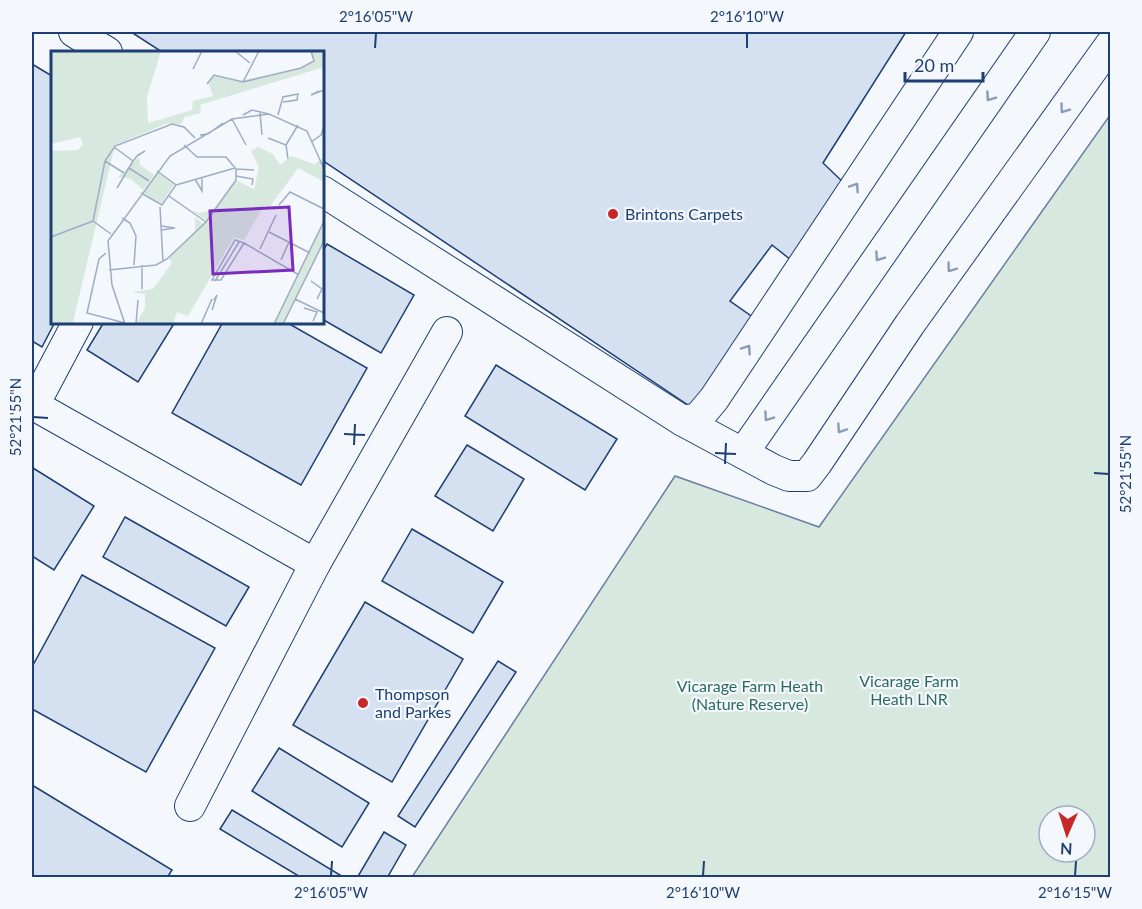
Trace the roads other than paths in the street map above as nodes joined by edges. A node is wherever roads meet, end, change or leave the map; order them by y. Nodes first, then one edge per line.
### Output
1 (74, 32) edge
2 (958, 32) edge
3 (1035, 32) edge
4 (1110, 45) edge
5 (105, 51) edge
6 (324, 191) edge
7 (77, 324) edge
8 (447, 332) dead end
9 (33, 405) edge
10 (683, 421) junction
11 (743, 453) junction
12 (315, 564) junction
13 (190, 806) dead end

1 - 5 lane
10 -> 2 lane
3 -> 11 lane
4 -> 11 lane
6 - 10 lane
7 - 9 lane
8 - 12 lane
9 - 12 lane
10 - 11 lane
12 - 13 lane

